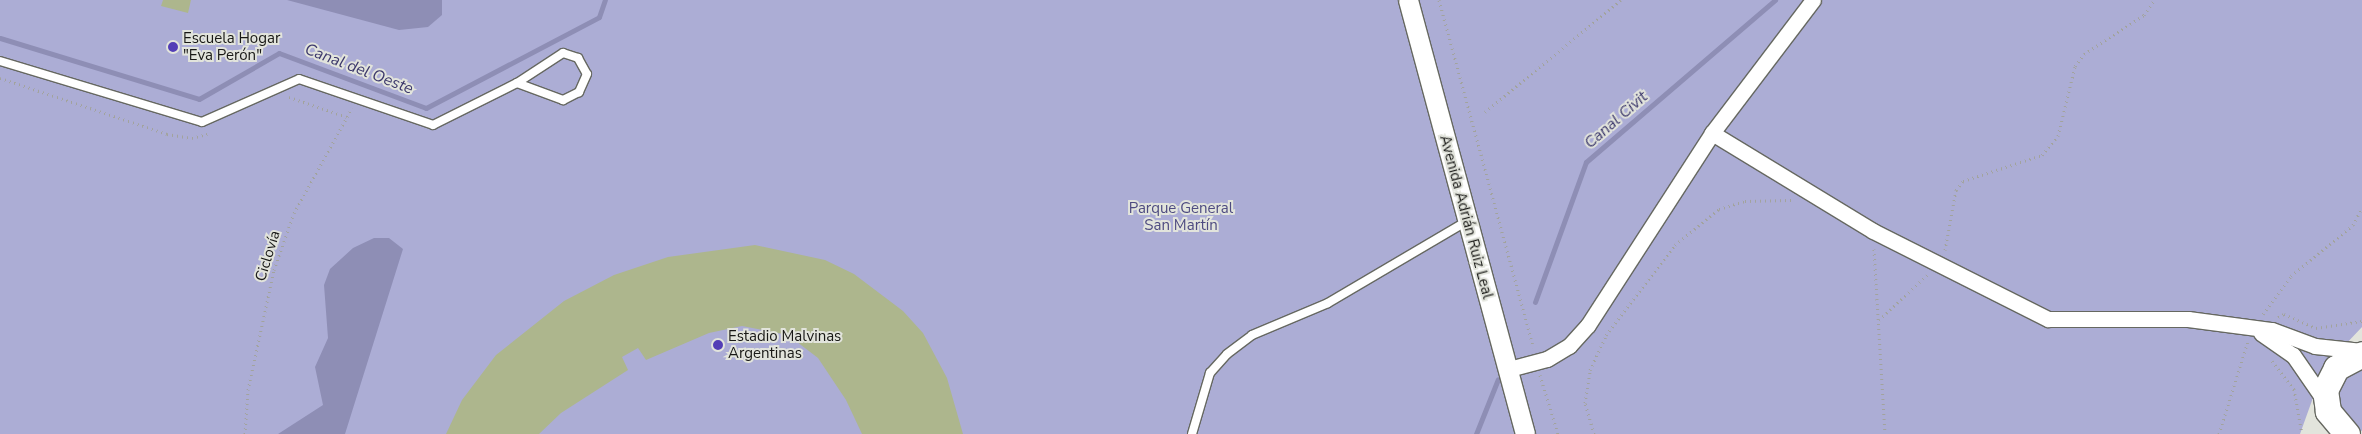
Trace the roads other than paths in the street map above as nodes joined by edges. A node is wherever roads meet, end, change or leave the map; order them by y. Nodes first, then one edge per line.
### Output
1 (1408, 0) edge
2 (1813, 0) edge
3 (0, 61) edge
4 (517, 83) junction
5 (1712, 132) junction
6 (1467, 222) junction
7 (2252, 329) junction
8 (2358, 352) edge
9 (1509, 368) junction
10 (2325, 416) edge
11 (1192, 434) edge
12 (1526, 434) edge
13 (2347, 434) edge

1 - 6 street, Avenida Adrián Ruiz Leal
2 - 5 street
3 - 4 lane
4 - 4 lane
5 - 7 street
5 - 9 street
6 - 9 street, Avenida Adrián Ruiz Leal
6 - 11 lane
7 - 8 street
7 - 10 street
8 - 10 main road
9 - 12 street, Avenida Adrián Ruiz Leal
10 - 13 main road

